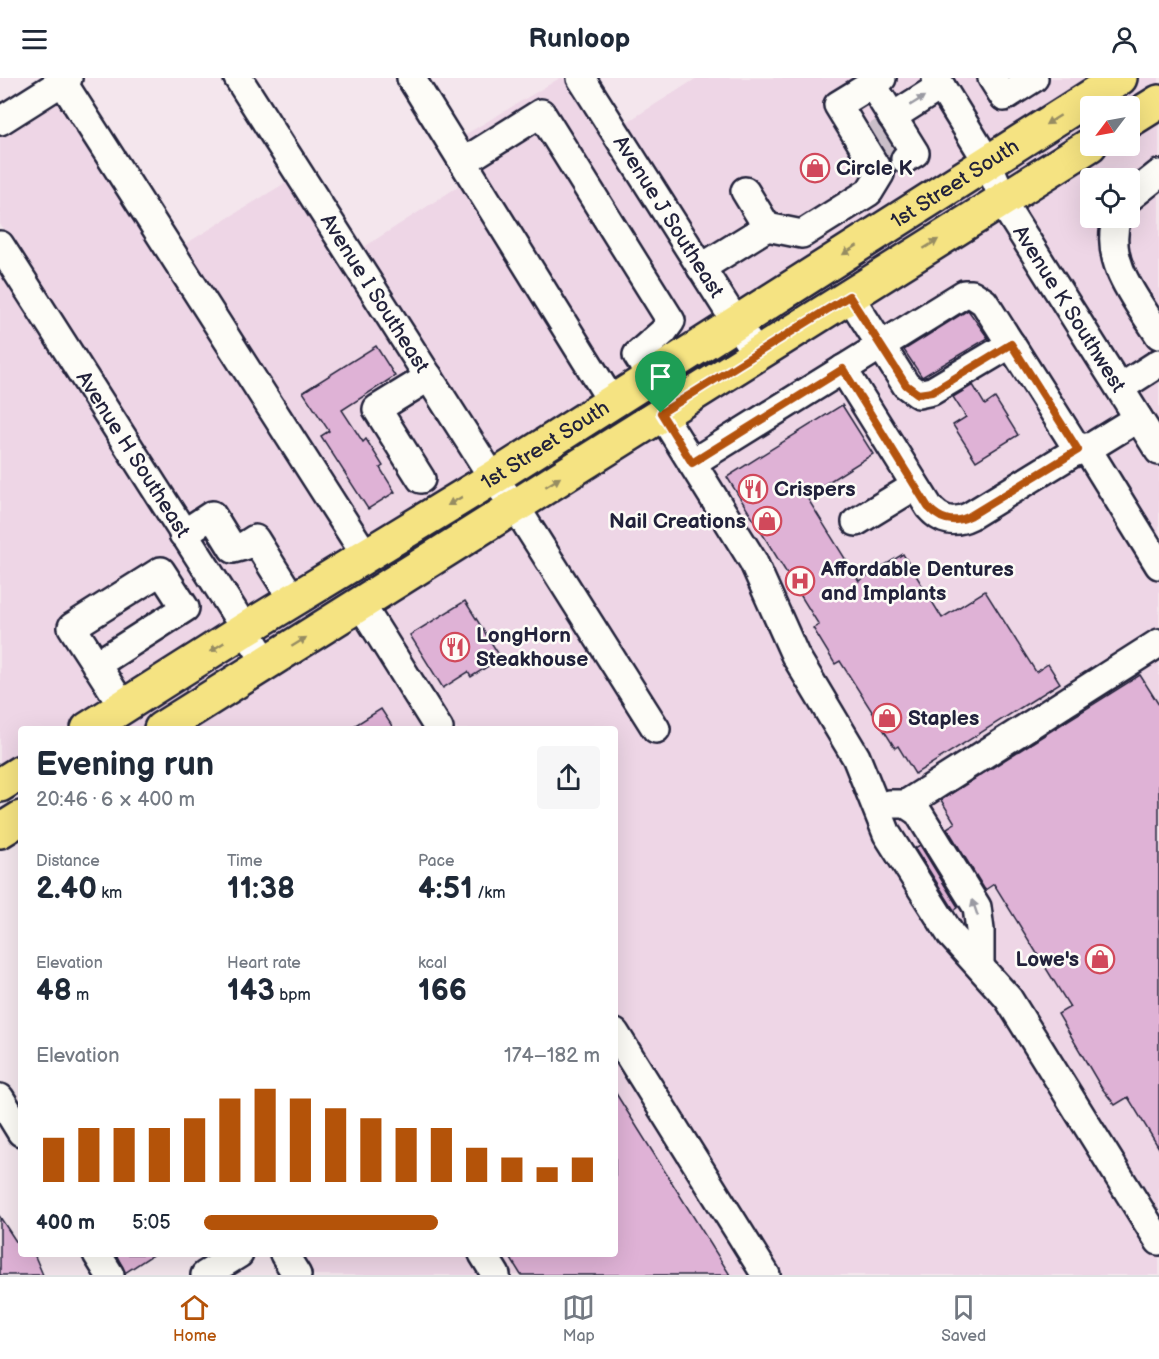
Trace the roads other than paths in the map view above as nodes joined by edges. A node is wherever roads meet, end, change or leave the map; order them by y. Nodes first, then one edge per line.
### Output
1 (238, 78) edge
2 (411, 78) edge
3 (581, 78) edge
4 (992, 78) edge
5 (1034, 78) edge
6 (64, 79) edge
7 (877, 81) edge
8 (938, 82) edge
9 (1104, 82) edge
10 (1159, 102) edge
11 (1140, 114) edge
12 (0, 121) edge
13 (885, 150) junction
14 (1080, 151) edge
15 (987, 161) junction
16 (463, 162) junction
17 (1159, 174) edge
18 (1140, 189) edge
19 (745, 191) dead end
20 (1003, 199) junction
21 (890, 225) junction
22 (767, 227) junction
23 (1115, 228) edge
24 (802, 234) junction
25 (0, 245) edge
26 (823, 267) junction
27 (701, 268) junction
28 (849, 296) junction
29 (736, 323) junction
30 (1159, 335) edge
31 (1011, 344) junction
32 (881, 345) junction
33 (756, 354) junction
34 (1159, 363) edge
35 (843, 369) junction
36 (429, 377) junction
37 (651, 377) junction
38 (1120, 388) junction
39 (612, 402) junction
40 (661, 413) junction
41 (1138, 418) junction
42 (1082, 449) junction
43 (1159, 451) edge
44 (692, 463) junction
45 (493, 478) junction
46 (421, 479) dead end
47 (915, 486) junction
48 (515, 506) junction
49 (856, 522) dead end
50 (183, 534) junction
51 (366, 556) junction
52 (201, 562) junction
53 (1159, 565) edge
54 (169, 583) junction
55 (293, 600) junction
56 (360, 603) junction
57 (244, 630) junction
58 (1159, 643) edge
59 (266, 662) junction
60 (96, 665) junction
61 (123, 707) junction
62 (93, 726) edge
63 (166, 726) edge
64 (437, 726) edge
65 (656, 729) dead end
66 (18, 774) edge
67 (0, 785) edge
68 (906, 804) junction
69 (875, 808) junction
70 (980, 966) junction
71 (618, 1038) edge
72 (0, 1098) edge
73 (18, 1127) edge
74 (1159, 1240) edge
75 (99, 1257) edge
76 (230, 1257) edge
77 (286, 1257) edge
78 (485, 1257) edge
79 (202, 1268) edge
80 (110, 1275) edge
81 (297, 1275) edge
82 (496, 1275) edge
83 (766, 1275) edge

1 - 36 street, Avenue I Southeast
2 - 16 street
3 - 27 street, Avenue J Southeast
4 - 5 street
6 - 12 street
6 - 51 street
7 - 13 street
7 - 13 street
13 -> 8 street
8 - 15 street, Avenue K Southwest
9 -> 15 main road, 1st Street South
10 - 11 main road
13 - 21 street
13 - 24 street
14 - 20 main road, 1st Street South
15 - 20 street, Avenue K Southwest
15 - 21 main road, 1st Street South
16 - 37 street
16 - 39 street
17 - 18 street
19 - 22 street
28 -> 20 main road, 1st Street South
20 - 38 street, Avenue K Southwest
21 -> 26 main road, 1st Street South
22 - 24 street
22 - 27 street
23 - 30 street
24 - 26 street
25 - 50 street, Avenue H Southeast
26 - 29 main road, 1st Street South
27 - 29 street, Avenue J Southeast
28 - 32 street
28 - 33 main road, 1st Street South
29 - 33 street, Avenue J Southeast
29 - 37 main road, 1st Street South
31 - 32 street
31 - 32 street
31 - 42 street
32 - 35 street
33 - 40 main road, 1st Street South
34 - 38 street
35 - 44 street
35 - 47 street
36 - 45 street, Avenue I Southeast
36 - 46 street
37 - 39 main road, 1st Street South
38 - 41 street, Avenue K Southwest
39 - 45 main road, 1st Street South
40 - 44 street
48 -> 40 main road, 1st Street South
41 - 42 street
41 - 43 street, Avenue K Southwest
42 - 47 street
42 - 53 street
44 - 69 street
45 - 48 street, Avenue I Southeast
45 -> 51 main road, 1st Street South
47 - 49 street
48 - 56 main road, 1st Street South
48 - 65 street, Avenue I Southeast
50 - 52 street, Avenue H Southeast
50 - 55 street
51 - 55 main road, 1st Street South
52 - 54 street
52 - 57 street, Avenue H Southeast
54 - 60 street
54 - 60 street
55 - 57 main road, 1st Street South
59 -> 56 main road, 1st Street South
56 - 64 street
57 - 59 street, Avenue H Southeast
57 -> 61 main road, 1st Street South
58 - 68 street
59 - 63 main road, 1st Street South
60 - 61 street
61 - 62 main road, 1st Street South
66 - 67 main road
68 - 69 street
70 -> 68 street
69 - 70 street
70 - 74 street
71 - 83 street
72 - 73 street
75 - 80 street
76 - 79 street
77 - 81 street
78 - 82 street

